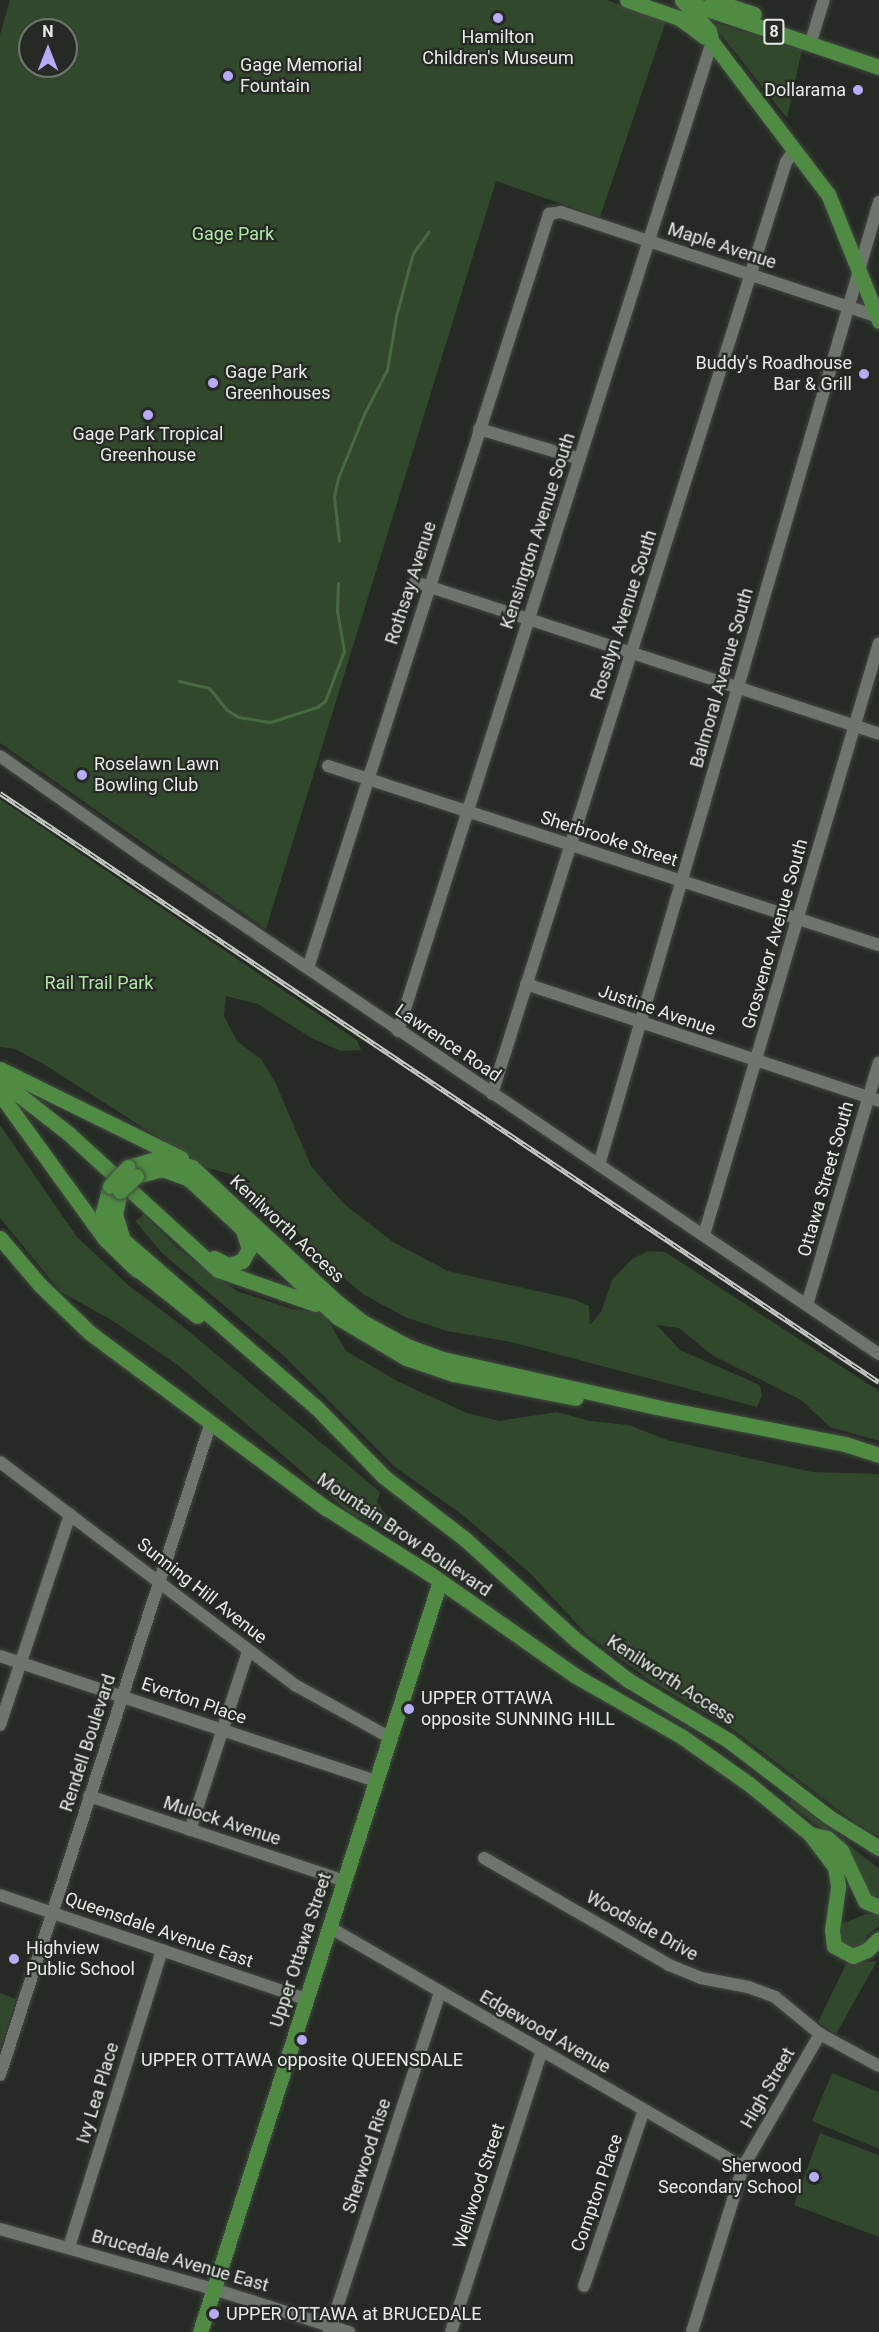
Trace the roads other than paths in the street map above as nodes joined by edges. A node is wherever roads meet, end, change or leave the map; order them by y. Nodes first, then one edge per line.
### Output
1 (627, 0) edge
2 (682, 0) edge
3 (712, 0) edge
4 (824, 0) edge
5 (813, 35) junction
6 (712, 42) junction
7 (879, 56) edge
8 (879, 67) edge
9 (795, 149) junction
10 (879, 202) edge
11 (554, 212) joint
12 (648, 241) junction
13 (859, 269) junction
14 (750, 275) junction
15 (849, 307) junction
16 (878, 318) edge
17 (479, 429) junction
18 (580, 459) junction
19 (415, 582) dead end
20 (429, 587) junction
21 (528, 621) junction
22 (879, 643) edge
23 (631, 653) junction
24 (738, 687) junction
25 (855, 726) junction
26 (879, 734) edge
27 (0, 756) edge
28 (328, 766) dead end
29 (368, 778) junction
30 (468, 811) junction
31 (570, 844) junction
32 (682, 881) junction
33 (799, 920) junction
34 (879, 945) edge
35 (308, 968) junction
36 (526, 984) junction
37 (640, 1024) junction
38 (398, 1031) junction
39 (756, 1062) junction
40 (879, 1062) edge
41 (0, 1069) edge
42 (0, 1080) edge
43 (0, 1094) edge
44 (492, 1094) junction
45 (874, 1099) edge
46 (599, 1165) junction
47 (192, 1167) junction
48 (132, 1171) junction
49 (115, 1189) junction
50 (243, 1230) junction
51 (704, 1235) junction
52 (0, 1238) edge
53 (137, 1270) junction
54 (807, 1305) junction
55 (337, 1317) junction
56 (238, 1341) junction
57 (879, 1354) edge
58 (656, 1407) junction
59 (211, 1422) junction
60 (879, 1455) edge
61 (0, 1462) edge
62 (70, 1514) junction
63 (160, 1581) junction
64 (440, 1581) junction
65 (248, 1651) junction
66 (0, 1656) edge
67 (20, 1663) junction
68 (123, 1696) junction
69 (0, 1725) edge
70 (222, 1731) junction
71 (389, 1737) junction
72 (375, 1781) junction
73 (90, 1796) junction
74 (190, 1830) junction
75 (810, 1834) junction
76 (879, 1848) edge
77 (484, 1858) dead end
78 (344, 1881) junction
79 (0, 1895) edge
80 (879, 1907) edge
81 (52, 1912) junction
82 (329, 1927) junction
83 (879, 1939) edge
84 (162, 1950) junction
85 (440, 1992) junction
86 (306, 1999) junction
87 (820, 2034) junction
88 (542, 2051) junction
89 (879, 2066) edge
90 (0, 2075) edge
91 (644, 2110) junction
92 (743, 2167) junction
93 (0, 2229) edge
94 (69, 2247) junction
95 (584, 2286) dead end
96 (214, 2289) junction
97 (330, 2329) edge
98 (200, 2332) edge
99 (349, 2332) edge
100 (451, 2332) edge
101 (692, 2332) edge

1 - 6 main road
2 - 6 main road
2 - 8 main road, 8
3 - 5 main road, 8
4 - 5 street
5 - 7 main road, 8
6 - 9 main road
6 - 12 street, Kensington Avenue South
9 - 13 main road
9 - 14 street, Rosslyn Avenue South
10 - 13 street, Balmoral Avenue South
11 - 12 street, Maple Avenue
11 - 17 street, Rothsay Avenue
12 - 14 street, Maple Avenue
12 - 18 street, Kensington Avenue South
13 - 15 street, Balmoral Avenue South
13 - 16 main road
14 - 15 street, Maple Avenue
14 - 23 street, Rosslyn Avenue South
15 - 16 street, Maple Avenue
15 - 24 street, Balmoral Avenue South
17 - 18 street
17 - 20 street, Rothsay Avenue
18 - 21 street, Kensington Avenue South
19 - 20 street
20 - 21 street
20 - 29 street, Rothsay Avenue
21 - 23 street
21 - 30 street, Kensington Avenue South
22 - 25 street, Grosvenor Avenue South
23 - 24 street
23 - 31 street, Rosslyn Avenue South
24 - 25 street
24 - 32 street, Balmoral Avenue South
25 - 26 street
25 - 33 street, Grosvenor Avenue South
27 - 35 street, Lawrence Road
28 - 29 street, Sherbrooke Street
29 - 30 street, Sherbrooke Street
29 - 35 street, Rothsay Avenue
30 - 31 street, Sherbrooke Street
30 - 38 street, Kensington Avenue South
31 - 32 street, Sherbrooke Street
31 - 36 street, Rosslyn Avenue South
32 - 33 street, Sherbrooke Street
32 - 37 street, Balmoral Avenue South
33 - 34 street, Sherbrooke Street
33 - 39 street, Grosvenor Avenue South
35 - 38 street, Lawrence Road
36 - 37 street, Justine Avenue
36 - 44 street, Rosslyn Avenue South
37 - 39 street, Justine Avenue
37 - 46 street, Balmoral Avenue South
38 - 44 street, Lawrence Road
39 - 45 street, Justine Avenue
39 - 51 street, Grosvenor Avenue South
40 - 45 street, Ottawa Street South
41 - 47 main road
41 - 50 main road
42 - 55 main road
43 - 53 main road
44 - 46 street, Lawrence Road
45 - 54 street, Ottawa Street South
46 - 51 street, Lawrence Road
47 - 48 main road, Kenilworth Access
47 - 58 main road, Kenilworth Access
48 - 49 main road, Kenilworth Access, bridge
48 - 50 main road, Kenilworth Access
49 - 53 main road, Kenilworth Access
49 - 56 main road, Kenilworth Access
50 - 55 main road, Kenilworth Access
51 - 54 street, Lawrence Road
52 - 59 main road, Mountain Brow Boulevard
53 - 56 main road, Kenilworth Access
54 - 57 street, Lawrence Road
55 - 58 main road, Kenilworth Access
56 - 76 main road, Kenilworth Access
58 - 60 main road, Kenilworth Access
59 - 63 street, Rendell Boulevard
59 - 64 main road, Mountain Brow Boulevard
61 - 62 street, Sunning Hill Avenue
62 - 63 street, Sunning Hill Avenue
62 - 67 street
63 - 65 street, Sunning Hill Avenue
63 - 68 street, Rendell Boulevard
64 - 71 main road, Upper Ottawa Street
64 - 75 main road, Mountain Brow Boulevard
65 - 70 street
65 - 71 street, Sunning Hill Avenue
66 - 67 street, Everton Place
67 - 68 street, Everton Place
67 - 69 street
68 - 70 street, Everton Place
68 - 73 street, Rendell Boulevard
70 - 72 street, Everton Place
70 - 74 street
71 - 72 main road, Upper Ottawa Street
72 - 78 main road, Upper Ottawa Street
73 - 74 street, Mulock Avenue
73 - 81 street, Rendell Boulevard
74 - 78 street, Mulock Avenue
75 - 80 main road, Mountain Brow Boulevard
75 - 83 main road, Mountain Brow Boulevard
77 - 87 street, Woodside Drive
78 - 82 main road, Upper Ottawa Street
79 - 81 street, Queensdale Avenue East
81 - 84 street, Queensdale Avenue East
81 - 90 street, Rendell Boulevard
82 - 85 street, Edgewood Avenue
82 - 86 main road, Upper Ottawa Street
84 - 86 street, Queensdale Avenue East
84 - 94 street, Ivy Lea Place
85 - 88 street, Edgewood Avenue
85 - 97 street, Sherwood Rise
86 - 96 main road, Upper Ottawa Street
87 - 89 street, Woodside Drive
87 - 92 street, High Street
88 - 91 street, Edgewood Avenue
88 - 100 street, Wellwood Street
91 - 92 street, Edgewood Avenue
91 - 95 street, Compton Place
92 - 101 street, High Street
93 - 94 street, Brucedale Avenue East
94 - 96 street, Brucedale Avenue East
96 - 97 street, Brucedale Avenue East
96 - 98 main road, Upper Ottawa Street
97 - 99 street, Brucedale Avenue East

